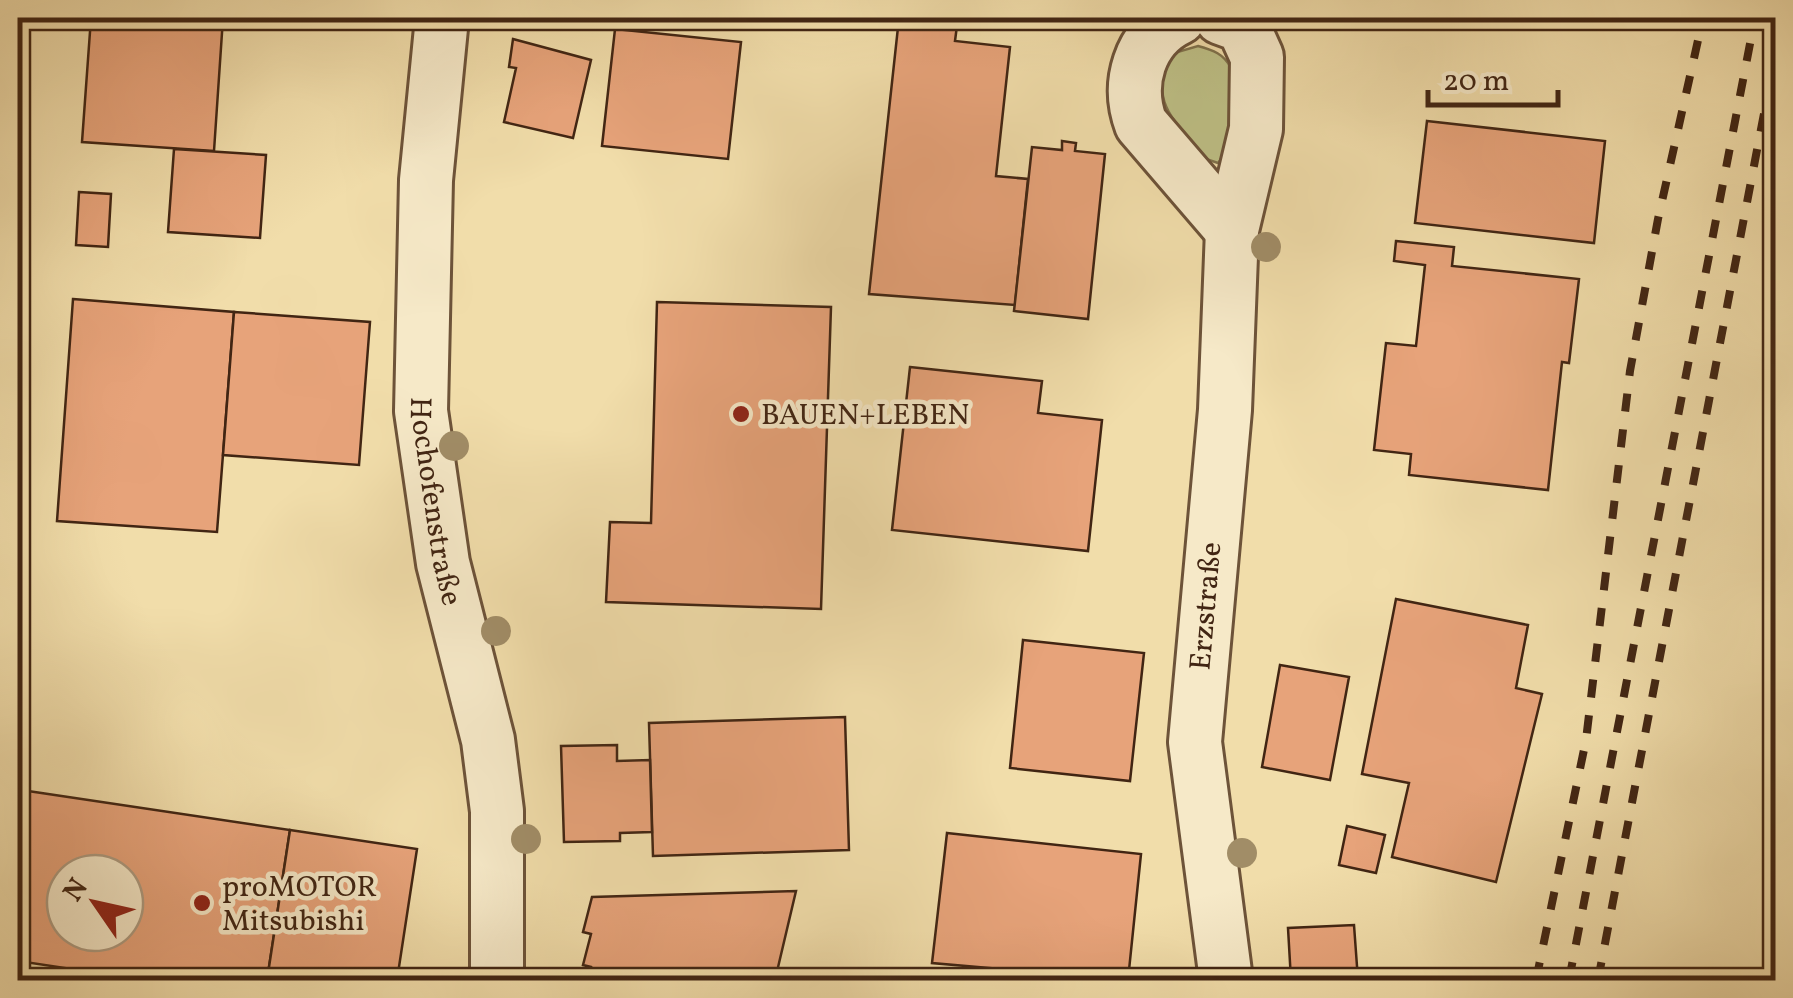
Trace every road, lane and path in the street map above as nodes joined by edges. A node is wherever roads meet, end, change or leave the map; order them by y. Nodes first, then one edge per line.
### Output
1 (442, 18) edge
2 (1179, 18) edge
3 (1220, 18) edge
4 (1232, 230) junction
5 (496, 980) edge
6 (1226, 980) edge

1 - 5 street, Hochofenstraße
2 - 4 street
3 - 4 street, Erzstraße
4 - 6 street, Erzstraße

